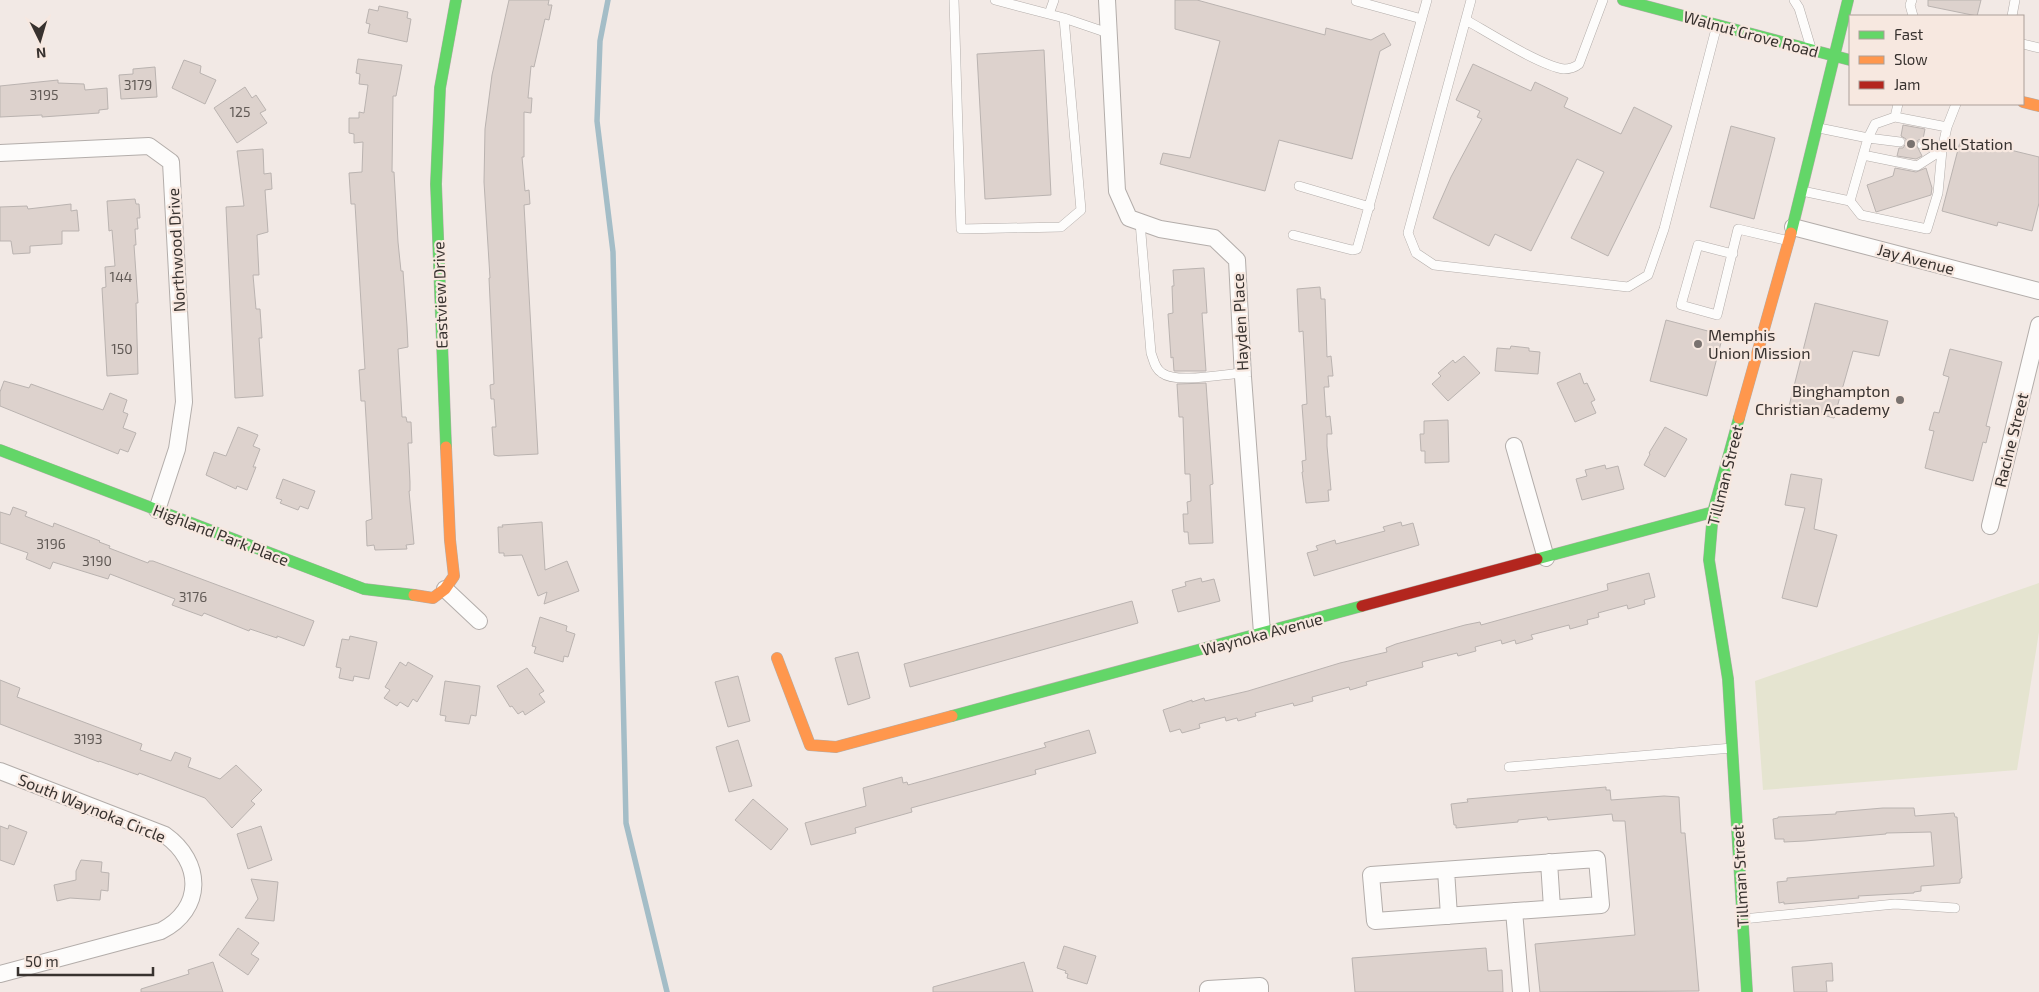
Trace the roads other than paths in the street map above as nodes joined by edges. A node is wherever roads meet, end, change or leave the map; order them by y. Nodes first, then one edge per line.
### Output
1 (456, 0) edge
2 (954, 0) edge
3 (995, 0) edge
4 (1054, 0) edge
5 (1107, 0) edge
6 (1427, 0) edge
7 (1471, 0) edge
8 (1603, 0) edge
9 (1623, 0) edge
10 (1794, 0) edge
11 (1848, 0) edge
12 (1912, 0) edge
13 (2015, 0) edge
14 (1356, 1) edge
15 (1049, 14) junction
16 (1913, 15) edge
17 (2012, 15) edge
18 (1064, 18) junction
19 (1422, 19) junction
20 (1466, 20) junction
21 (1717, 25) junction
22 (1108, 33) junction
23 (2024, 44) edge
24 (2039, 48) edge
25 (1812, 50) junction
26 (1834, 56) junction
27 (1849, 60) edge
28 (2024, 102) edge
29 (2038, 104) edge
30 (1898, 105) edge
31 (1956, 105) edge
32 (1895, 117) junction
33 (1816, 127) junction
34 (1948, 127) junction
35 (1868, 138) junction
36 (1900, 142) dead end
37 (1922, 145) dead end
38 (1942, 150) junction
39 (0, 153) edge
40 (1863, 155) junction
41 (1299, 186) dead end
42 (1802, 191) junction
43 (1850, 201) junction
44 (1370, 207) junction
45 (1140, 222) junction
46 (1791, 234) junction
47 (1293, 236) dead end
48 (1733, 254) junction
49 (2039, 291) edge
50 (2039, 325) edge
51 (1243, 373) junction
52 (1514, 446) dead end
53 (0, 450) edge
54 (157, 510) junction
55 (1713, 512) junction
56 (1990, 526) dead end
57 (1546, 558) junction
58 (445, 589) junction
59 (479, 621) dead end
60 (1262, 633) junction
61 (777, 658) dead end
62 (1732, 748) junction
63 (1509, 767) dead end
64 (0, 771) edge
65 (1549, 862) junction
66 (1446, 870) junction
67 (1552, 908) junction
68 (1955, 908) dead end
69 (1514, 911) junction
70 (1449, 916) junction
71 (1742, 919) junction
72 (0, 974) edge
73 (1208, 992) edge
74 (1260, 992) edge
75 (1522, 992) edge
76 (1747, 992) edge

1 - 58 street, Eastview Drive
2 - 18 lane
3 - 15 lane
4 - 15 lane
5 - 22 street, Hayden Place
6 - 19 lane
7 - 20 lane
8 - 20 lane
9 - 21 street, Walnut Grove Road
10 - 25 lane
11 - 26 street, Tillman Street
12 - 16 lane
13 - 17 lane
14 - 19 lane
15 - 18 lane
18 - 22 lane
19 - 44 lane
20 - 21 lane
21 - 25 street, Walnut Grove Road
22 - 45 street, Hayden Place
23 - 24 lane
25 - 26 street, Walnut Grove Road
26 - 27 street, Walnut Grove Road
26 - 33 street, Tillman Street
28 - 29 street
30 - 32 lane
31 - 34 lane
32 - 34 lane
32 - 35 lane
33 - 35 lane
33 - 42 street, Tillman Street
34 - 38 lane
35 - 36 lane
35 - 40 lane
37 - 38 lane
38 - 40 lane
38 - 43 lane
39 - 54 street, Northwood Drive
40 - 43 lane
41 - 44 lane
42 - 43 lane
42 - 46 street, Tillman Street
44 - 47 lane
45 - 51 street, Hayden Place
45 - 51 lane
46 - 48 lane
46 - 49 street, Jay Avenue
46 - 55 street, Tillman Street
48 - 48 lane
50 - 56 street, Racine Street
51 - 60 street, Hayden Place
52 - 57 street
53 - 54 street, Highland Park Place
54 - 58 street, Highland Park Place
55 - 57 street, Waynoka Avenue
55 - 62 street, Tillman Street
57 - 60 street, Waynoka Avenue
58 - 59 street
60 - 61 street, Waynoka Avenue
62 - 63 lane
62 - 71 street, Tillman Street
64 - 72 street, South Waynoka Circle
65 - 66 street
65 - 67 street
65 - 67 street
66 - 70 street
66 - 70 street
67 - 69 street
68 - 71 lane
69 - 70 street
69 - 75 street
71 - 76 street, Tillman Street
73 - 74 street

